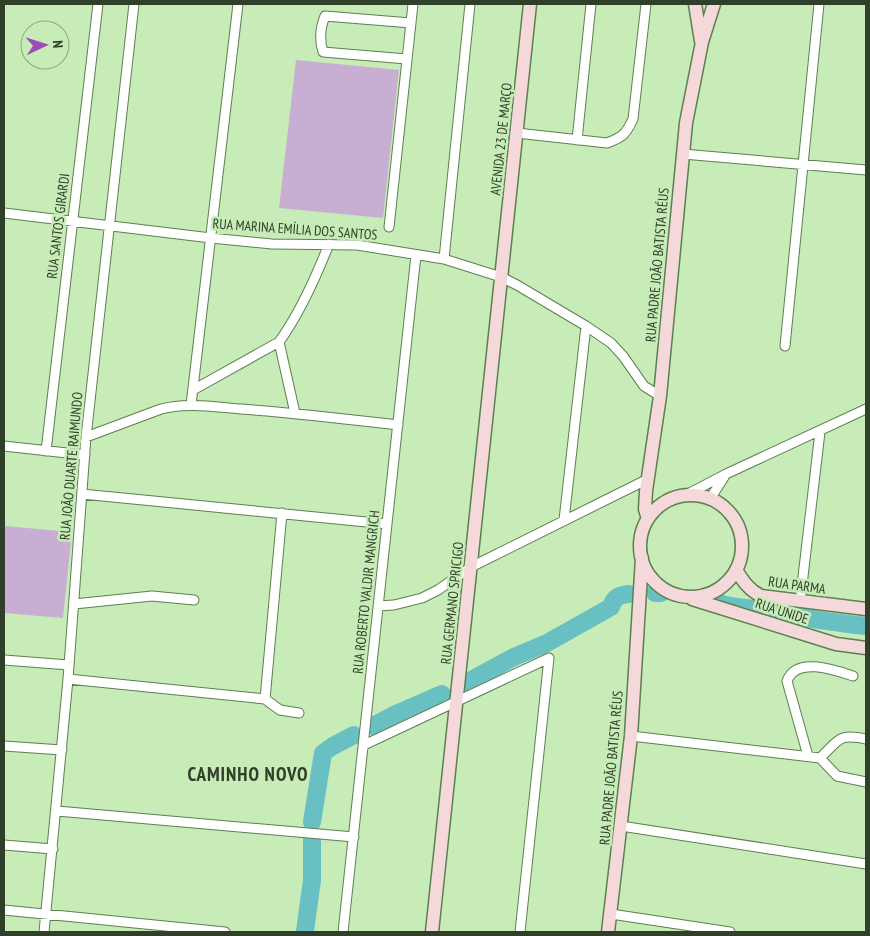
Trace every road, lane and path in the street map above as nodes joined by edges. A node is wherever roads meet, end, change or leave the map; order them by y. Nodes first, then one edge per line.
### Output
1 (98, 4) edge
2 (134, 4) edge
3 (238, 4) edge
4 (413, 4) edge
5 (470, 4) edge
6 (530, 4) edge
7 (591, 4) edge
8 (646, 4) edge
9 (695, 4) edge
10 (714, 4) edge
11 (819, 4) edge
12 (411, 24) junction
13 (702, 42) junction
14 (407, 59) junction
15 (517, 133) junction
16 (577, 140) junction
17 (683, 154) junction
18 (803, 165) junction
19 (866, 170) edge
20 (4, 213) edge
21 (72, 222) junction
22 (109, 226) junction
23 (389, 227) dead end
24 (211, 238) junction
25 (330, 244) junction
26 (416, 256) junction
27 (444, 259) junction
28 (501, 277) junction
29 (586, 326) junction
30 (279, 342) junction
31 (785, 346) dead end
32 (193, 390) junction
33 (660, 396) junction
34 (191, 405) junction
35 (866, 408) edge
36 (295, 413) junction
37 (398, 425) junction
38 (820, 432) junction
39 (86, 437) junction
40 (4, 446) edge
41 (46, 451) junction
42 (85, 455) junction
43 (726, 474) junction
44 (647, 485) junction
45 (82, 494) junction
46 (684, 496) junction
47 (710, 499) junction
48 (662, 504) junction
49 (282, 513) junction
50 (648, 519) junction
51 (564, 520) junction
52 (387, 524) junction
53 (642, 558) junction
54 (470, 566) junction
55 (736, 570) junction
56 (659, 586) junction
57 (690, 598) junction
58 (194, 600) dead end
59 (800, 602) junction
60 (74, 604) junction
61 (378, 606) junction
62 (638, 606) junction
63 (866, 609) edge
64 (866, 648) edge
65 (4, 660) edge
66 (69, 665) junction
67 (853, 676) dead end
68 (68, 679) junction
69 (265, 699) junction
70 (456, 702) junction
71 (299, 713) dead end
72 (631, 736) junction
73 (866, 739) edge
74 (364, 745) junction
75 (4, 746) edge
76 (62, 750) junction
77 (808, 756) junction
78 (820, 758) junction
79 (866, 782) edge
80 (57, 811) junction
81 (621, 826) junction
82 (354, 837) junction
83 (4, 845) edge
84 (53, 849) junction
85 (866, 864) edge
86 (4, 910) edge
87 (46, 914) junction
88 (610, 914) junction
89 (44, 932) edge
90 (226, 932) edge
91 (344, 932) edge
92 (432, 932) edge
93 (520, 932) edge
94 (608, 932) edge
95 (730, 932) edge

1 - 21 street, RUA SANTOS GIRARDI
2 - 22 street, RUA JOÃO DUARTE RAIMUNDO
3 - 24 street
4 - 12 street
5 - 27 street
6 - 15 main road, AVENIDA 23 DE MARÇO
7 - 16 street
8 - 16 street
9 - 13 main road, RUA PADRE JOÃO BATISTA RÉUS
10 - 13 main road, RUA PADRE JOÃO BATISTA RÉUS
11 - 18 street
12 - 14 street
12 - 14 street
13 - 17 main road, RUA PADRE JOÃO BATISTA RÉUS
14 - 23 street
15 - 16 street
15 - 28 main road, AVENIDA 23 DE MARÇO
17 - 18 street
17 - 33 main road, RUA PADRE JOÃO BATISTA RÉUS
18 - 19 street
18 - 31 street
20 - 21 street, RUA MARINA EMÍLIA DOS SANTOS
21 - 22 street, RUA MARINA EMÍLIA DOS SANTOS
21 - 41 street, RUA SANTOS GIRARDI
22 - 24 street, RUA MARINA EMÍLIA DOS SANTOS
22 - 39 street, RUA JOÃO DUARTE RAIMUNDO
24 - 25 street, RUA MARINA EMÍLIA DOS SANTOS
24 - 32 street
25 - 26 street, RUA MARINA EMÍLIA DOS SANTOS
25 - 30 street
26 - 27 street, RUA MARINA EMÍLIA DOS SANTOS
26 - 37 street, RUA ROBERTO VALDIR MANGRICH
27 - 28 street, RUA MARINA EMÍLIA DOS SANTOS
28 - 29 street, RUA MARINA EMÍLIA DOS SANTOS
28 - 54 main road, RUA GERMANO SPRICIGO
29 - 33 street, RUA MARINA EMÍLIA DOS SANTOS
29 - 51 street
30 - 32 street
30 - 36 street
32 - 34 street
33 - 44 main road, RUA PADRE JOÃO BATISTA RÉUS
34 - 36 street
34 - 39 street
35 - 38 street
36 - 37 street
37 - 52 street, RUA ROBERTO VALDIR MANGRICH
38 - 43 street
38 - 59 street
39 - 42 street, RUA JOÃO DUARTE RAIMUNDO
40 - 41 street
41 - 42 street
42 - 45 street, RUA JOÃO DUARTE RAIMUNDO
43 - 46 street
43 - 47 street
44 - 48 main road
44 - 50 main road, RUA PADRE JOÃO BATISTA RÉUS
44 - 51 street
45 - 49 street
45 - 60 street, RUA JOÃO DUARTE RAIMUNDO
46 - 47 main road
46 - 48 main road
47 - 55 main road
48 - 50 main road
49 - 52 street
49 - 69 street
50 - 53 main road
51 - 54 street
52 - 61 street, RUA ROBERTO VALDIR MANGRICH
53 - 56 main road
53 - 62 main road, RUA PADRE JOÃO BATISTA RÉUS
54 - 61 street
54 - 70 main road, RUA GERMANO SPRICIGO
55 - 57 main road
55 - 59 main road, RUA PARMA
56 - 57 main road
56 - 62 main road
57 - 64 main road, RUA UNIDE
58 - 60 street
59 - 63 main road, RUA PARMA
60 - 66 street, RUA JOÃO DUARTE RAIMUNDO
61 - 74 street, RUA ROBERTO VALDIR MANGRICH
62 - 72 main road, RUA PADRE JOÃO BATISTA RÉUS
65 - 66 street
66 - 68 street, RUA JOÃO DUARTE RAIMUNDO
67 - 77 street
68 - 69 street
68 - 76 street, RUA JOÃO DUARTE RAIMUNDO
69 - 71 street
70 - 74 street
70 - 92 main road, RUA GERMANO SPRICIGO
70 - 93 street
72 - 77 street
72 - 81 main road, RUA PADRE JOÃO BATISTA RÉUS
73 - 78 street
74 - 82 street, RUA ROBERTO VALDIR MANGRICH
75 - 76 street
76 - 80 street, RUA JOÃO DUARTE RAIMUNDO
77 - 78 street
78 - 79 street
80 - 82 street
80 - 84 street, RUA JOÃO DUARTE RAIMUNDO
81 - 85 street
81 - 88 main road, RUA PADRE JOÃO BATISTA RÉUS
82 - 91 street, RUA ROBERTO VALDIR MANGRICH
83 - 84 street
84 - 87 street, RUA JOÃO DUARTE RAIMUNDO
86 - 87 street
87 - 89 street, RUA JOÃO DUARTE RAIMUNDO
87 - 90 street
88 - 94 main road, RUA PADRE JOÃO BATISTA RÉUS
88 - 95 street

